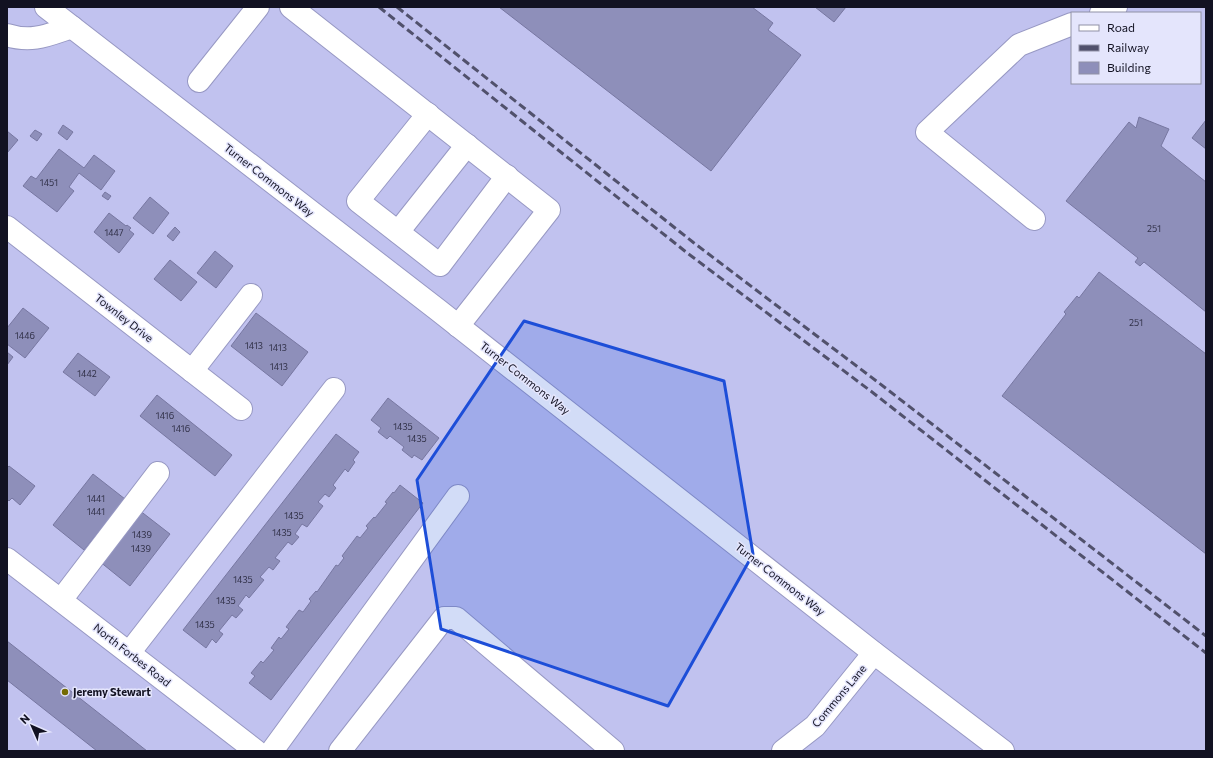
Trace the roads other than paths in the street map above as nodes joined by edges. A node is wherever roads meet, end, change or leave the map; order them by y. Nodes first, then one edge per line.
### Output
1 (46, 7) edge
2 (258, 7) edge
3 (291, 7) edge
4 (1116, 7) edge
5 (1104, 12) edge
6 (1071, 24) edge
7 (72, 28) junction
8 (7, 35) edge
9 (199, 81) dead end
10 (428, 114) junction
11 (467, 145) junction
12 (507, 176) junction
13 (1034, 219) dead end
14 (8, 231) edge
15 (398, 232) junction
16 (251, 295) dead end
17 (458, 326) junction
18 (192, 371) junction
19 (334, 390) dead end
20 (241, 409) dead end
21 (158, 473) dead end
22 (458, 496) dead end
23 (7, 560) edge
24 (61, 600) junction
25 (129, 653) junction
26 (874, 653) junction
27 (351, 747) edge
28 (256, 751) edge
29 (272, 751) edge
30 (613, 751) edge
31 (783, 751) edge
32 (1003, 751) edge

1 - 7 street, Turner Commons Way
2 - 9 street
3 - 10 street
4 - 5 street
6 - 13 street
7 - 8 street
7 - 17 street, Turner Commons Way
10 - 11 street
10 - 15 street
11 - 12 street
11 - 15 street
12 - 15 street
12 - 17 street
14 - 18 street, Townley Drive
16 - 18 street
17 - 26 street, Turner Commons Way
18 - 20 street, Townley Drive
19 - 25 street
21 - 24 street
22 - 29 street
23 - 24 street, North Forbes Road
24 - 25 street, North Forbes Road
25 - 28 street, North Forbes Road
26 - 31 street, Commons Lane
26 - 32 street, Turner Commons Way
27 - 30 street

